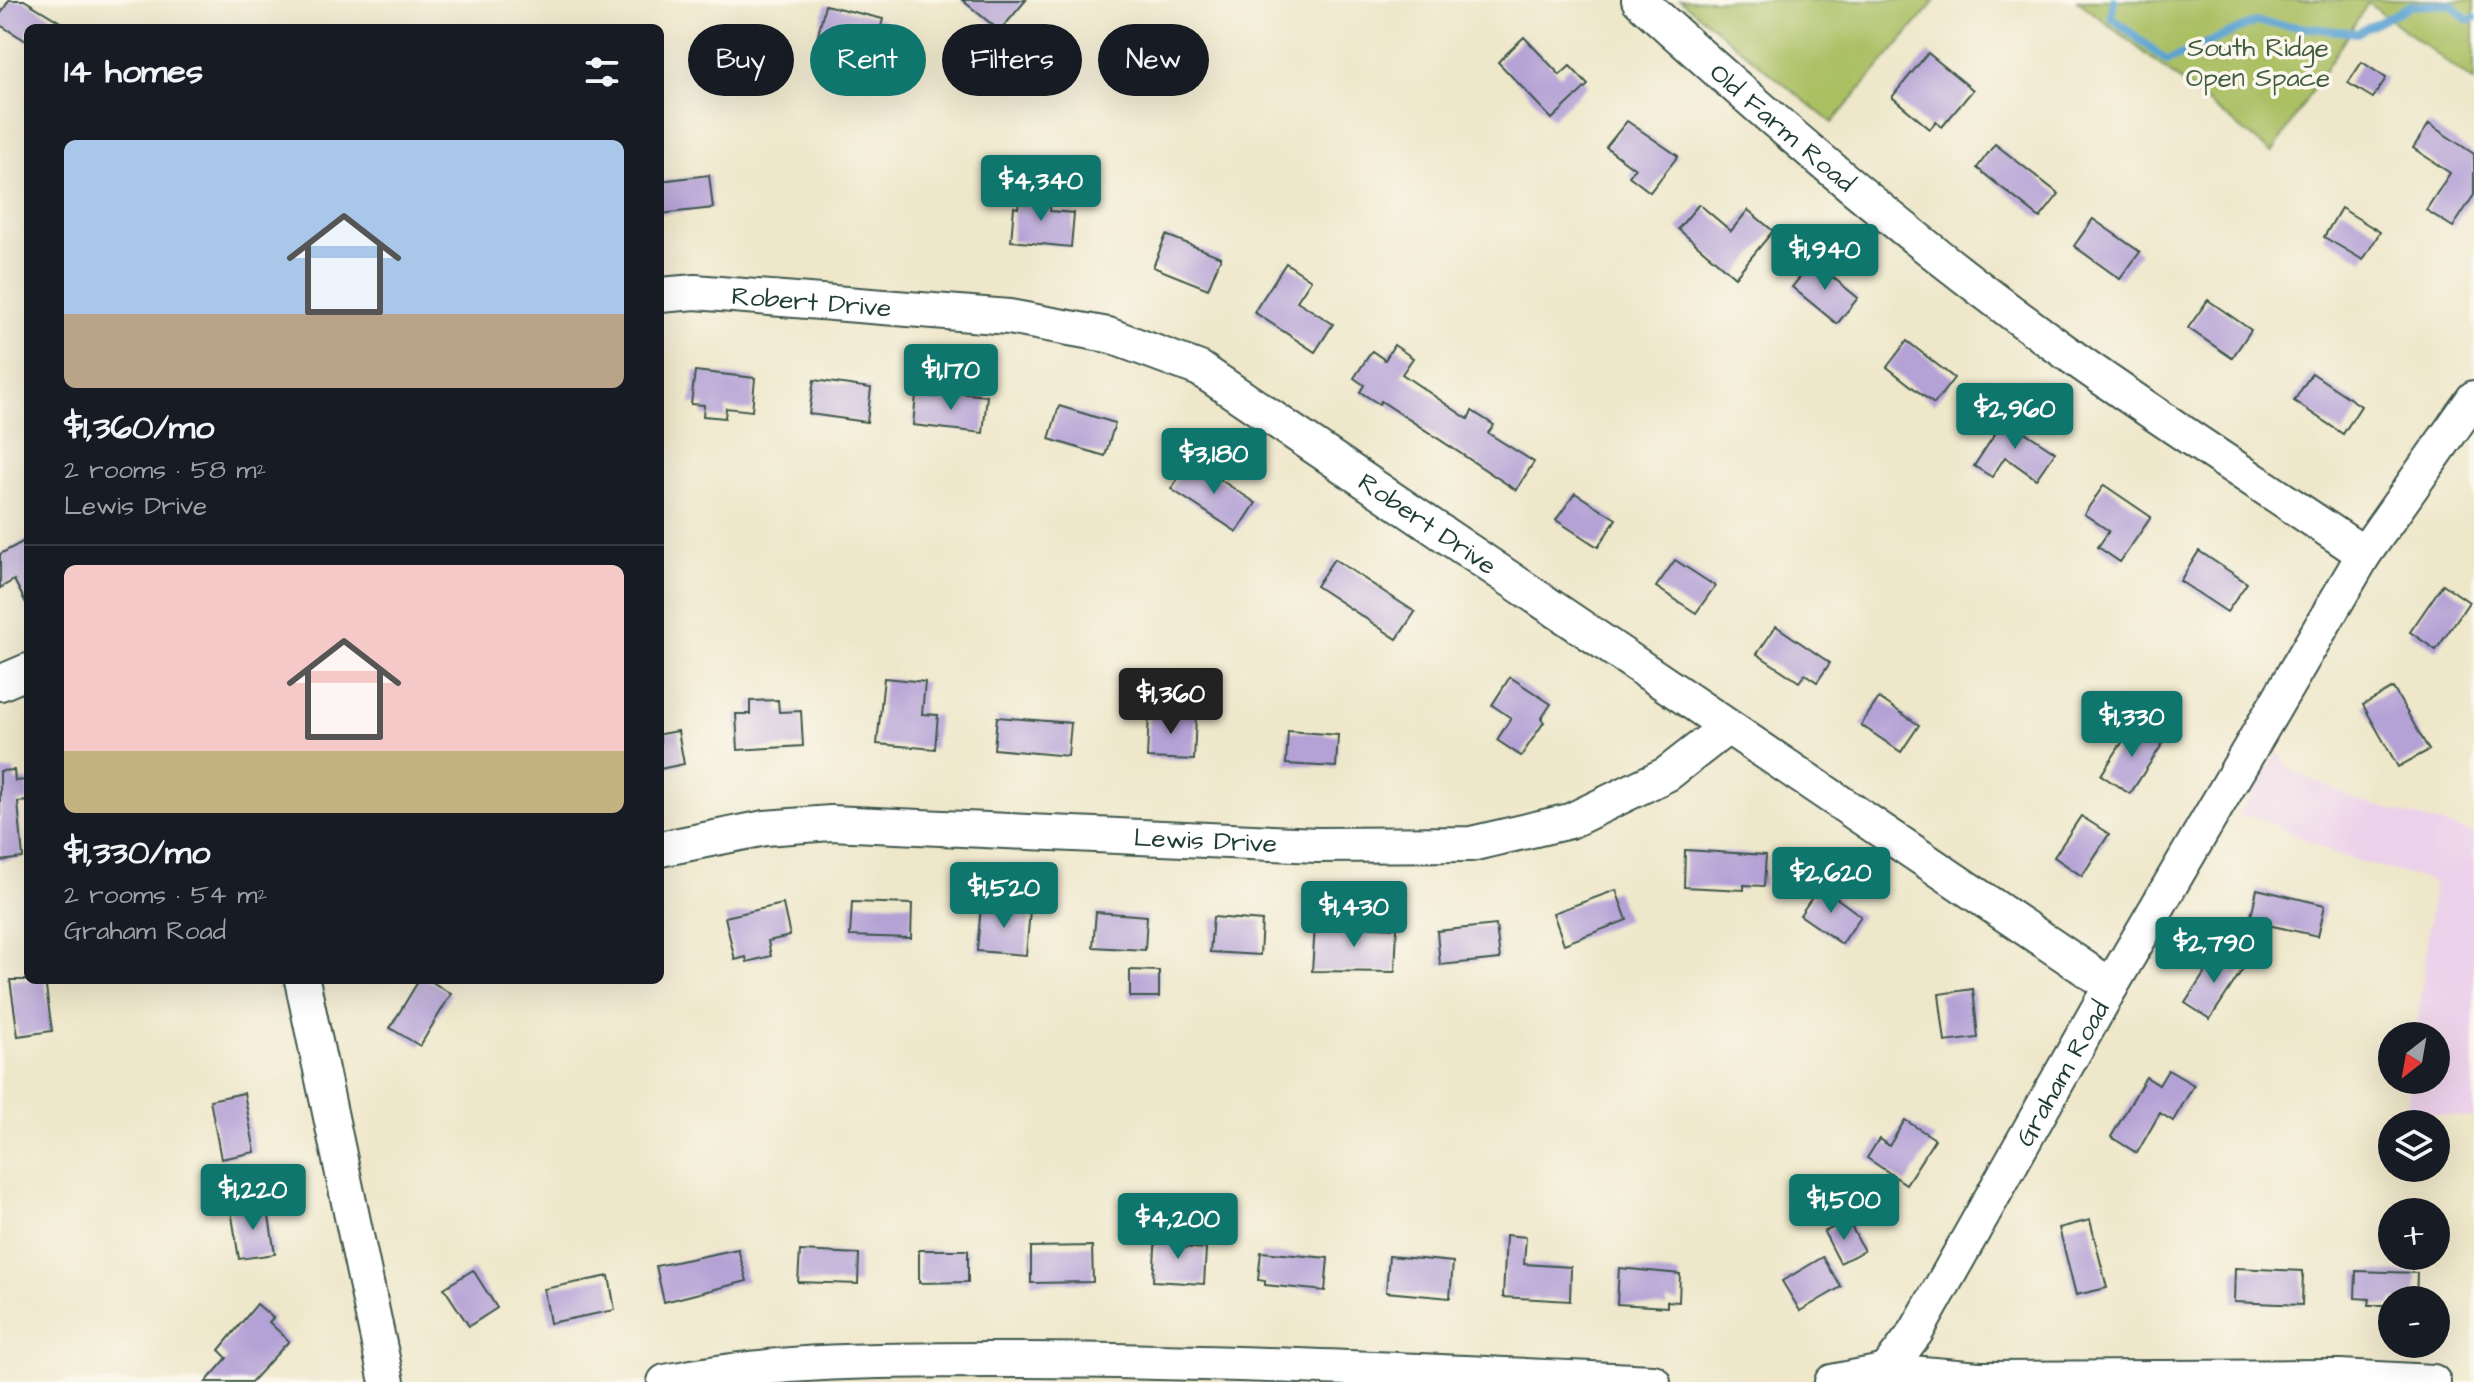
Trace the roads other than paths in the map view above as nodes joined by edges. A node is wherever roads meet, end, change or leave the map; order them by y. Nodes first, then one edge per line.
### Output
1 (1639, 0) edge
2 (664, 295) edge
3 (2474, 398) edge
4 (2364, 554) junction
5 (24, 673) edge
6 (0, 683) edge
7 (1726, 728) junction
8 (664, 848) edge
9 (303, 984) edge
10 (2111, 986) junction
11 (1883, 1376) edge
12 (387, 1382) edge
13 (665, 1382) edge
14 (1653, 1382) edge
15 (1832, 1382) edge
16 (2433, 1382) edge

1 - 4 street, Old Farm Road
2 - 7 street, Robert Drive
3 - 4 street, Graham Road
4 - 10 street, Graham Road
5 - 6 street
7 - 8 street, Lewis Drive
7 - 10 street, Robert Drive
9 - 12 street
10 - 11 street, Graham Road
11 - 15 street
11 - 16 street
13 - 14 street

